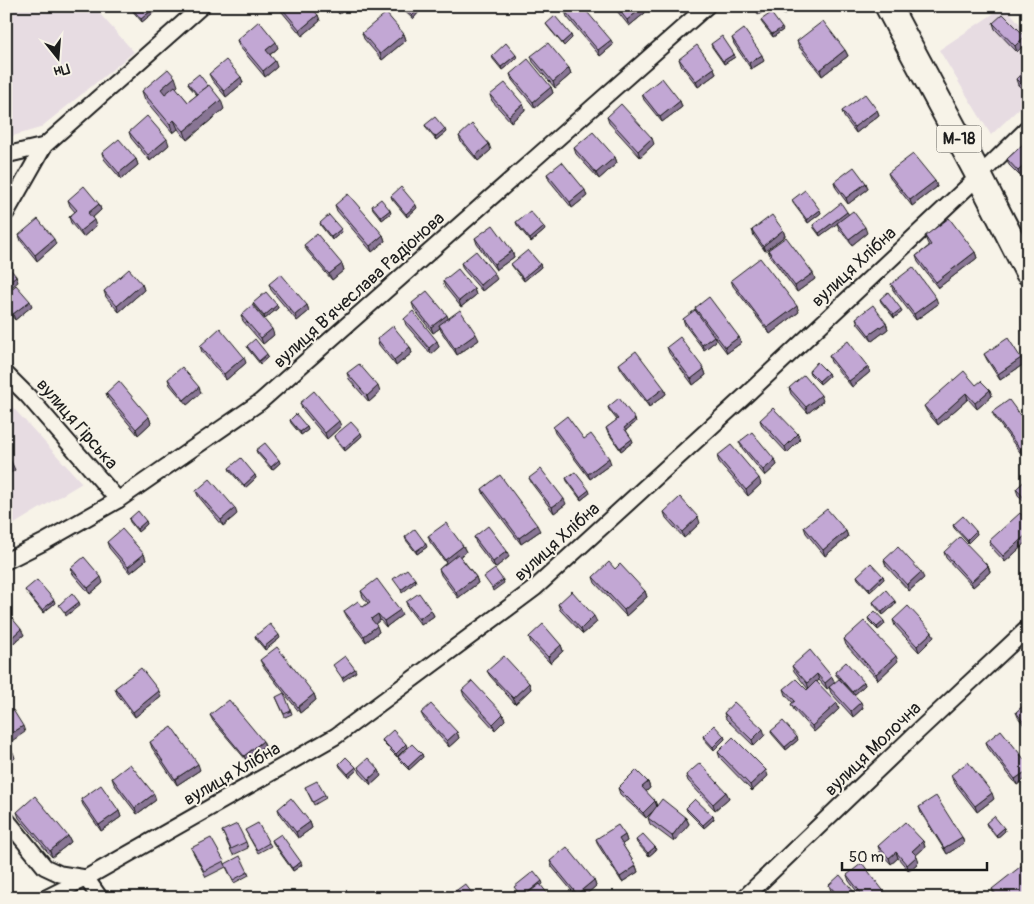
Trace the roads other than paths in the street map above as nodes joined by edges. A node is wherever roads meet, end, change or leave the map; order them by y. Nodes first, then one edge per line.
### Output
1 (202, 6) edge
2 (707, 6) edge
3 (888, 6) edge
4 (1028, 128) edge
5 (44, 146) junction
6 (6, 156) edge
7 (979, 176) junction
8 (6, 213) edge
9 (1028, 272) edge
10 (6, 374) edge
11 (118, 500) junction
12 (6, 561) edge
13 (1028, 628) edge
14 (6, 819) edge
15 (86, 878) junction
16 (46, 898) edge
17 (100, 898) edge
18 (744, 898) edge

1 - 5 street
2 - 11 street, вулиця В'ячеслава Радіонова
3 - 7 highway, М-18
4 - 7 street, вулиця Хлібна
5 - 6 street
5 - 8 street
7 - 9 highway, М-18
7 - 15 street, вулиця Хлібна
10 - 11 street, вулиця Гірська
11 - 12 street, вулиця В'ячеслава Радіонова
13 - 18 street, вулиця Молочна
14 - 15 street
15 - 16 street, вулиця Хлібна
15 - 17 street

